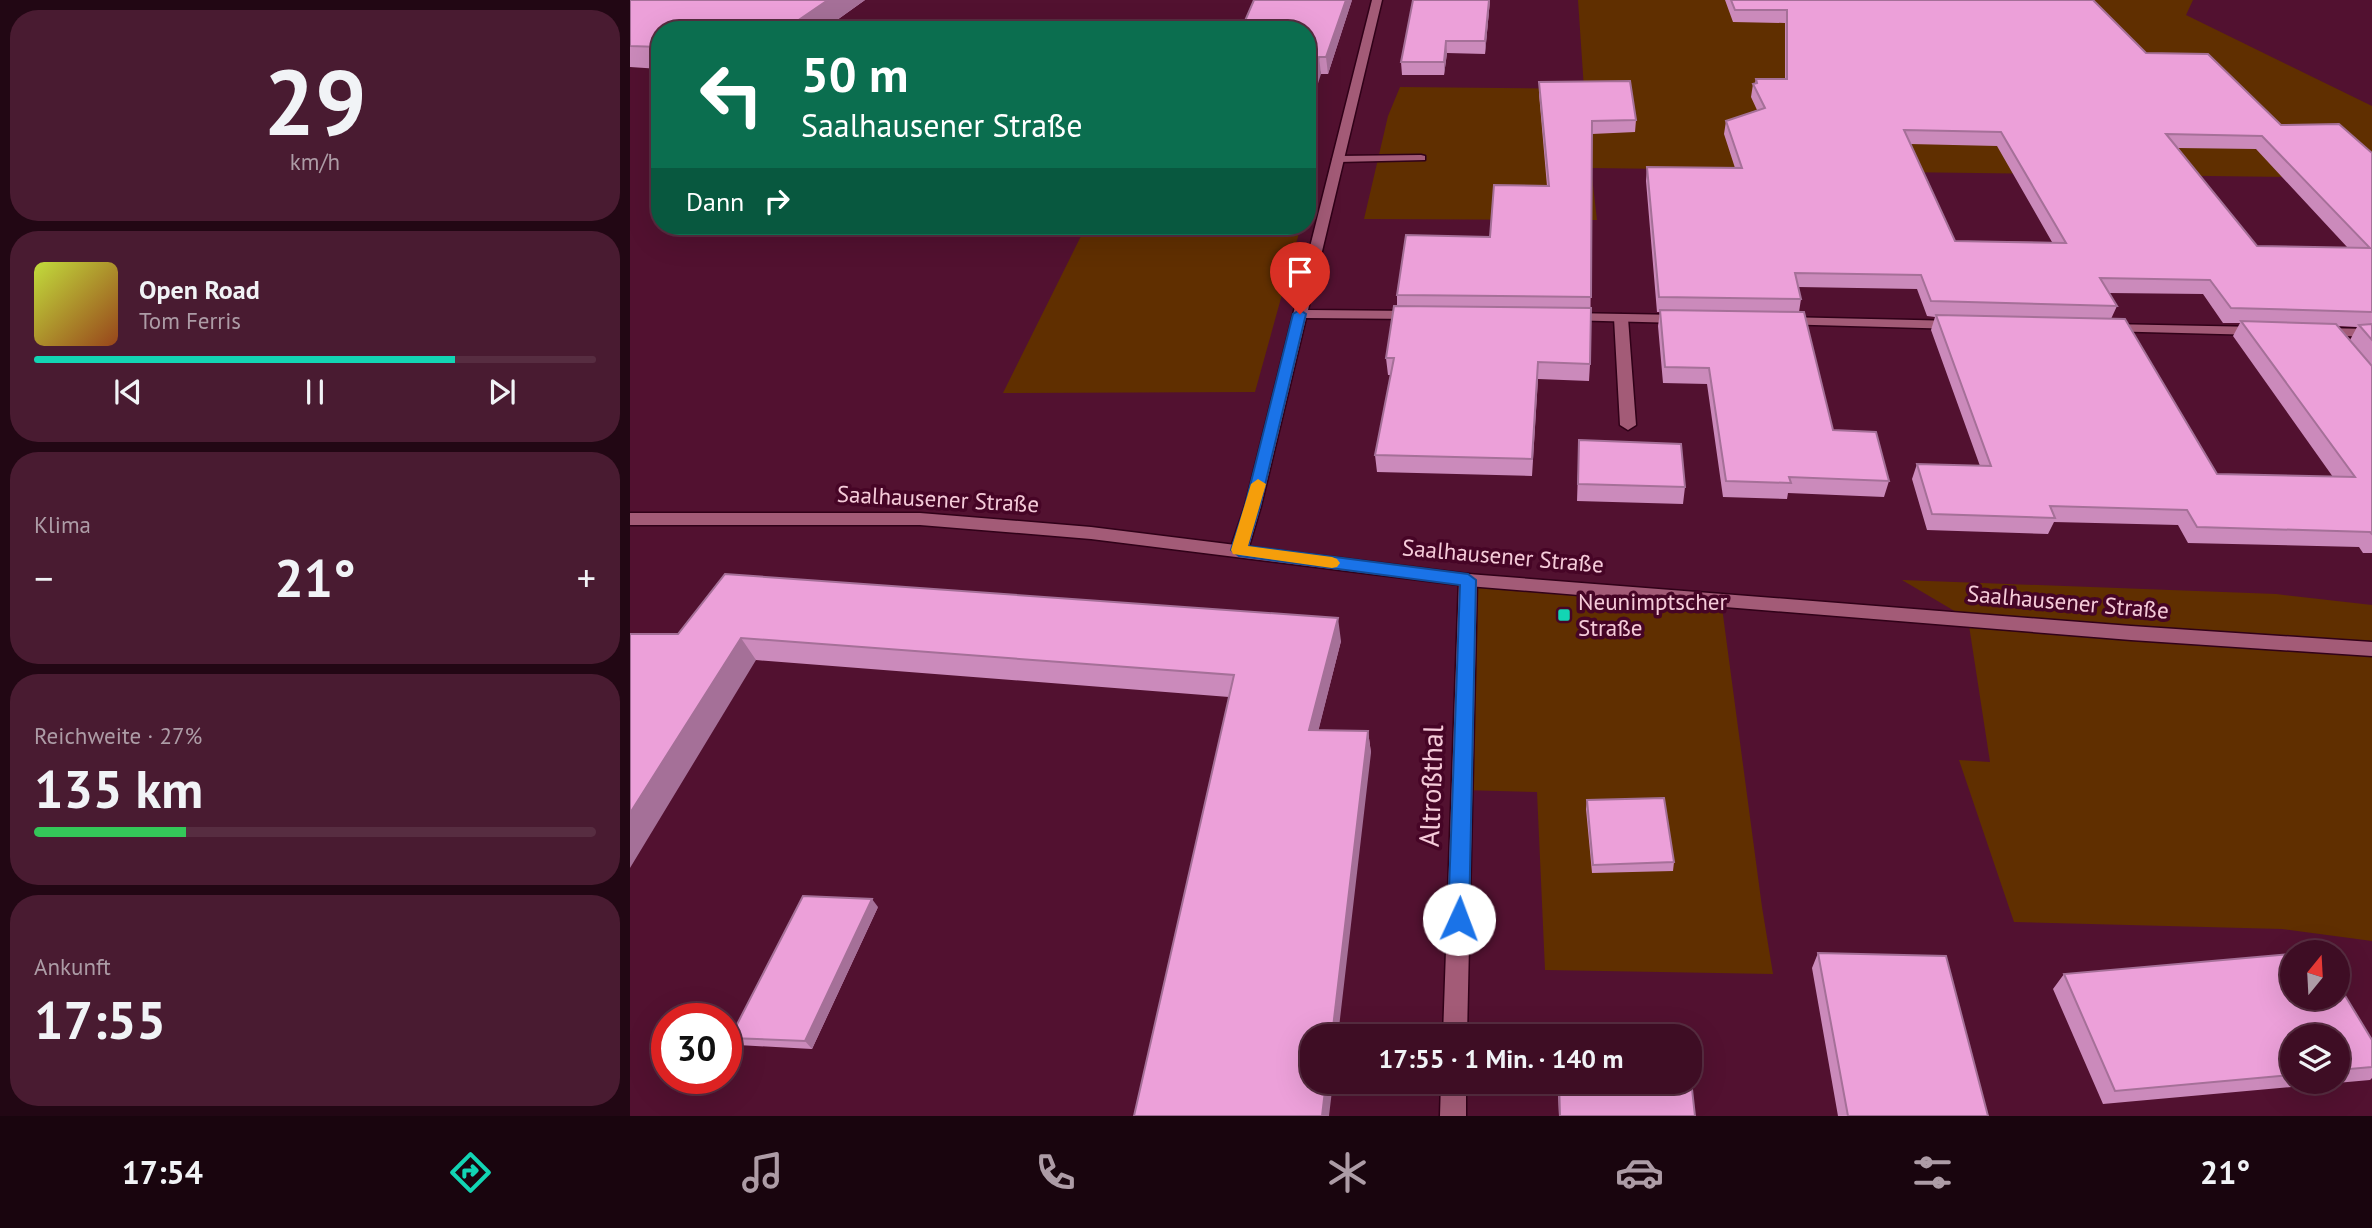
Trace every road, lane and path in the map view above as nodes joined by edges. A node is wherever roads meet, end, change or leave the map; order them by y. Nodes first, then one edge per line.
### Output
1 (1377, 0) edge
2 (1421, 158) dead end
3 (1338, 159) junction
4 (1300, 314) junction
5 (1426, 316) edge
6 (1551, 317) edge
7 (1621, 318) junction
8 (1696, 319) edge
9 (1762, 320) edge
10 (1976, 326) edge
11 (2097, 328) edge
12 (2268, 331) edge
13 (2307, 332) edge
14 (2333, 333) junction
15 (2372, 333) edge
16 (2349, 352) edge
17 (1628, 425) dead end
18 (630, 519) edge
19 (1239, 550) junction
20 (1468, 580) junction
21 (2372, 649) edge
22 (1455, 1024) edge
23 (1454, 1094) edge
24 (1453, 1116) edge

1 - 3 street
2 - 3 street
3 - 4 street
4 - 5 street
4 - 19 street
6 - 7 street
7 - 8 street
7 - 17 street
9 - 10 street
11 - 12 street
13 - 14 street
14 - 15 street
14 - 16 street
18 - 19 street, Saalhausener Straße
19 - 20 street, Saalhausener Straße
20 - 21 street, Saalhausener Straße
20 - 22 street, Altroßthal
23 - 24 street

